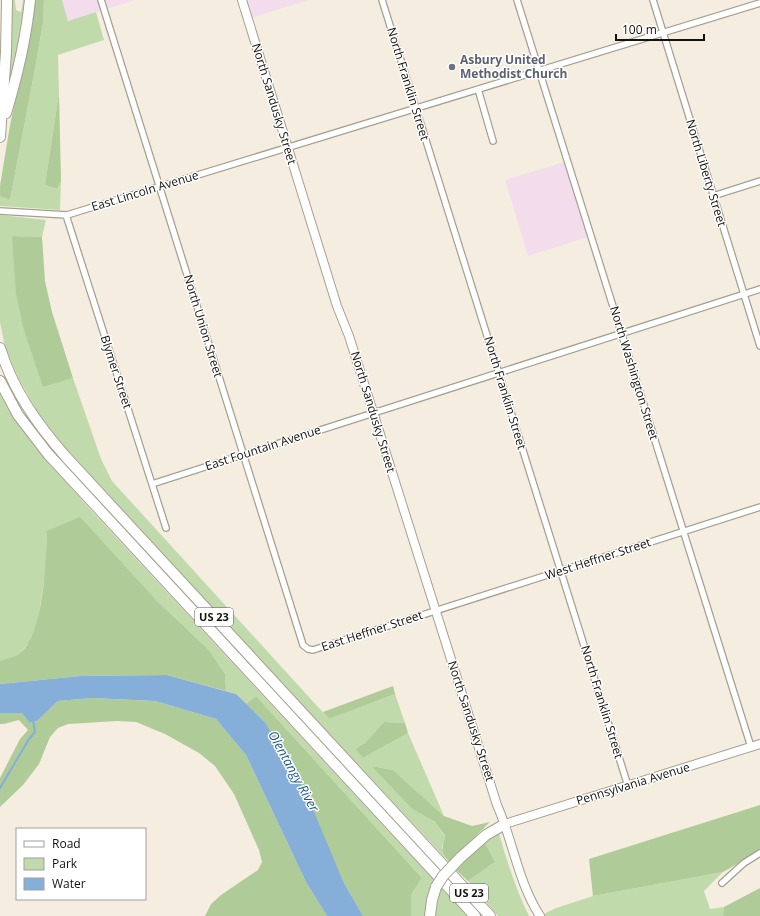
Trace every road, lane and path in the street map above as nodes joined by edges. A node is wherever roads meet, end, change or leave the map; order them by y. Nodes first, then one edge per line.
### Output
1 (7, 0) edge
2 (30, 0) edge
3 (101, 0) edge
4 (242, 0) edge
5 (382, 0) edge
6 (517, 0) edge
7 (654, 0) edge
8 (760, 3) edge
9 (663, 33) junction
10 (539, 70) junction
11 (478, 89) junction
12 (416, 108) junction
13 (0, 134) edge
14 (493, 141) dead end
15 (287, 148) junction
16 (760, 180) edge
17 (159, 187) junction
18 (713, 196) junction
19 (0, 211) edge
20 (66, 215) junction
21 (760, 289) edge
22 (744, 294) junction
23 (622, 333) junction
24 (760, 346) edge
25 (0, 348) edge
26 (498, 372) junction
27 (0, 381) edge
28 (373, 413) junction
29 (243, 455) junction
30 (152, 484) junction
31 (760, 507) edge
32 (166, 528) dead end
33 (684, 531) junction
34 (561, 571) junction
35 (436, 611) junction
36 (308, 649) joint
37 (760, 744) edge
38 (751, 747) junction
39 (628, 786) junction
40 (506, 824) junction
41 (760, 853) edge
42 (722, 883) dead end
43 (430, 916) edge
44 (475, 916) edge
45 (490, 916) edge
46 (540, 916) edge

1 - 13 highway
2 - 13 highway
3 - 17 street, North Union Street
4 - 15 street, North Sandusky Street
5 - 12 street, North Franklin Street
6 - 10 street, North Washington Street
7 - 9 street, North Liberty Street
8 - 9 street, East Lincoln Avenue
9 - 10 street, East Lincoln Avenue
9 - 18 street, North Liberty Street
10 - 11 street, East Lincoln Avenue
10 - 23 street, North Washington Street
11 - 12 street, East Lincoln Avenue
11 - 14 street
12 - 15 street, East Lincoln Avenue
12 - 26 street, North Franklin Street
15 - 17 street, East Lincoln Avenue
15 - 28 street, North Sandusky Street
16 - 18 street
17 - 20 street, East Lincoln Avenue
17 - 29 street, North Union Street
18 - 22 street, North Liberty Street
19 - 20 street, East Lincoln Avenue
20 - 30 street, Blymer Street
21 - 22 street, East Fountain Avenue
22 - 23 street, East Fountain Avenue
22 - 24 street, North Liberty Street
23 - 26 street, East Fountain Avenue
23 - 33 street, North Washington Street
25 - 45 highway, US 23
26 - 28 street, East Fountain Avenue
26 - 34 street, North Franklin Street
27 - 44 highway, US 23
28 - 29 street, East Fountain Avenue
28 - 35 street, North Sandusky Street
29 - 30 street, East Fountain Avenue
29 - 36 street, North Union Street
30 - 32 street, Blymer Street
31 - 33 street, West Heffner Street
33 - 34 street, West Heffner Street
33 - 38 street, North Washington Street
34 - 35 street, West Heffner Street
34 - 39 street, North Franklin Street
35 - 36 street, East Heffner Street
35 - 40 street, North Sandusky Street
37 - 38 street, Pennsylvania Avenue
38 - 39 street, Pennsylvania Avenue
39 - 40 street, Pennsylvania Avenue
40 - 43 highway, bridge
40 - 46 street, North Sandusky Street
41 - 42 street

